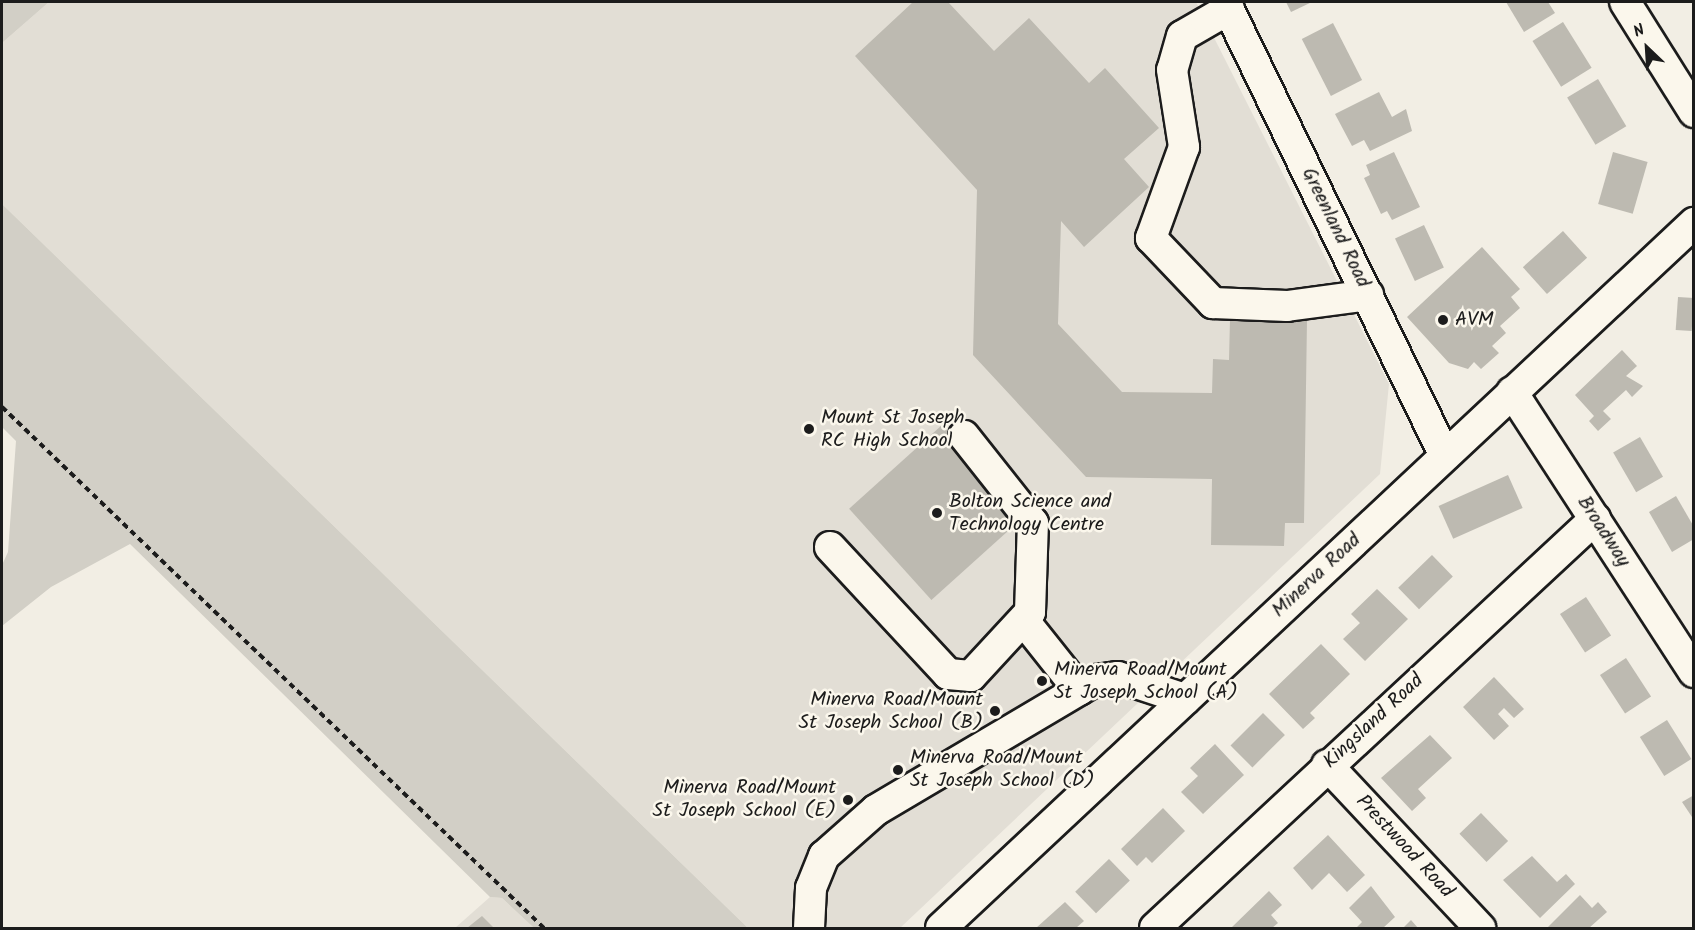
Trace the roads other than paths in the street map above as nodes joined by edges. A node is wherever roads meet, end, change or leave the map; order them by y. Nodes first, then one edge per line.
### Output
1 (1625, 2) edge
2 (1227, 5) edge
3 (1694, 112) edge
4 (1694, 223) edge
5 (1368, 295) junction
6 (1512, 392) junction
7 (964, 436) dead end
8 (1445, 456) junction
9 (1595, 519) junction
10 (830, 547) dead end
11 (1025, 622) junction
12 (1694, 672) edge
13 (1079, 690) junction
14 (1185, 699) junction
15 (1327, 765) junction
16 (809, 928) edge
17 (941, 928) edge
18 (1155, 928) edge
19 (1480, 928) edge

1 - 3 street
2 - 5 street, Greenland Road
2 - 5 street
4 - 6 street, Minerva Road
5 - 8 street, Greenland Road
6 - 8 street, Minerva Road
6 - 9 street, Broadway
7 - 11 street
8 - 14 street, Minerva Road
9 - 12 street, Broadway
9 - 15 street, Kingsland Road
10 - 11 street
11 - 13 street
13 - 14 street
13 - 16 street
14 - 17 street, Minerva Road
15 - 18 street, Kingsland Road
15 - 19 street, Prestwood Road

